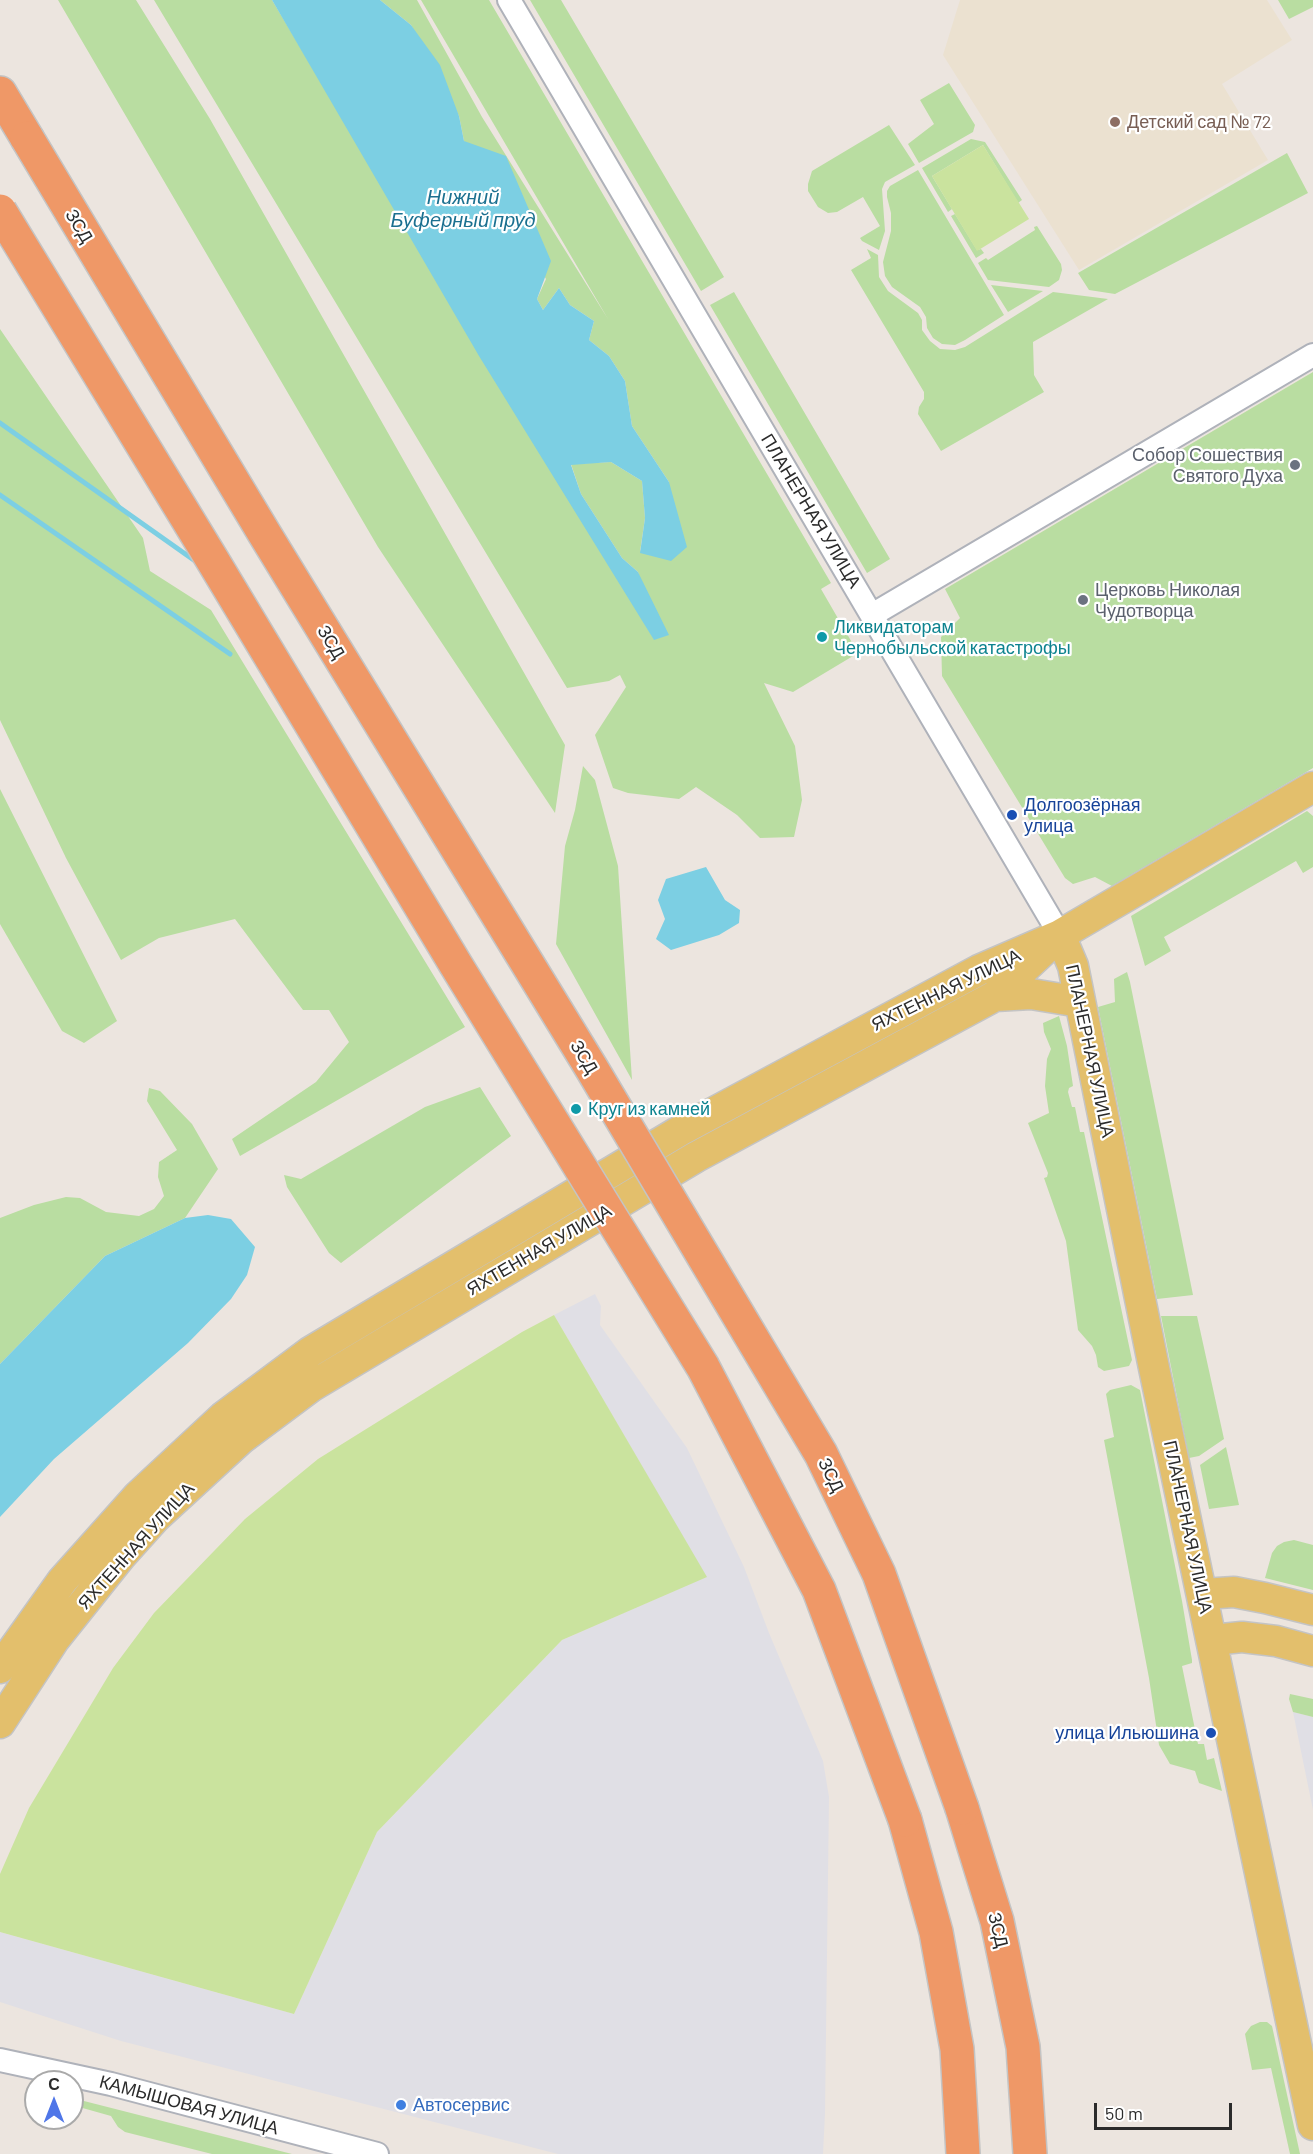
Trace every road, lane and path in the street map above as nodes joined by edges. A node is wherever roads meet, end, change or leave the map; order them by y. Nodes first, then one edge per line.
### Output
1 (509, 0) edge
2 (0, 93) edge
3 (0, 211) edge
4 (1313, 355) edge
5 (872, 615) junction
6 (1313, 787) edge
7 (1060, 935) junction
8 (995, 996) junction
9 (1080, 1002) junction
10 (1202, 1594) junction
11 (1313, 1610) edge
12 (1212, 1640) junction
13 (1313, 1651) edge
14 (0, 1668) edge
15 (0, 1723) edge
16 (0, 2060) edge
17 (1313, 2125) edge
18 (377, 2154) edge
19 (963, 2154) edge
20 (1030, 2154) edge

1 - 5 street, ПЛАНЕРНАЯ УЛИЦА
2 - 20 highway, ЗСД, bridge
3 - 19 highway, bridge
4 - 5 street
5 - 7 street, ПЛАНЕРНАЯ УЛИЦА
6 - 7 main road
7 - 8 main road, ЯХТЕННАЯ УЛИЦА
7 - 9 main road, ПЛАНЕРНАЯ УЛИЦА
7 - 14 main road, ЯХТЕННАЯ УЛИЦА
8 - 9 main road
8 - 15 main road, ЯХТЕННАЯ УЛИЦА
9 - 10 main road, ПЛАНЕРНАЯ УЛИЦА
10 - 11 main road
10 - 12 main road, ПЛАНЕРНАЯ УЛИЦА
12 - 13 main road
12 - 17 main road, ПЛАНЕРНАЯ УЛИЦА
16 - 18 street, КАМЫШОВАЯ УЛИЦА

